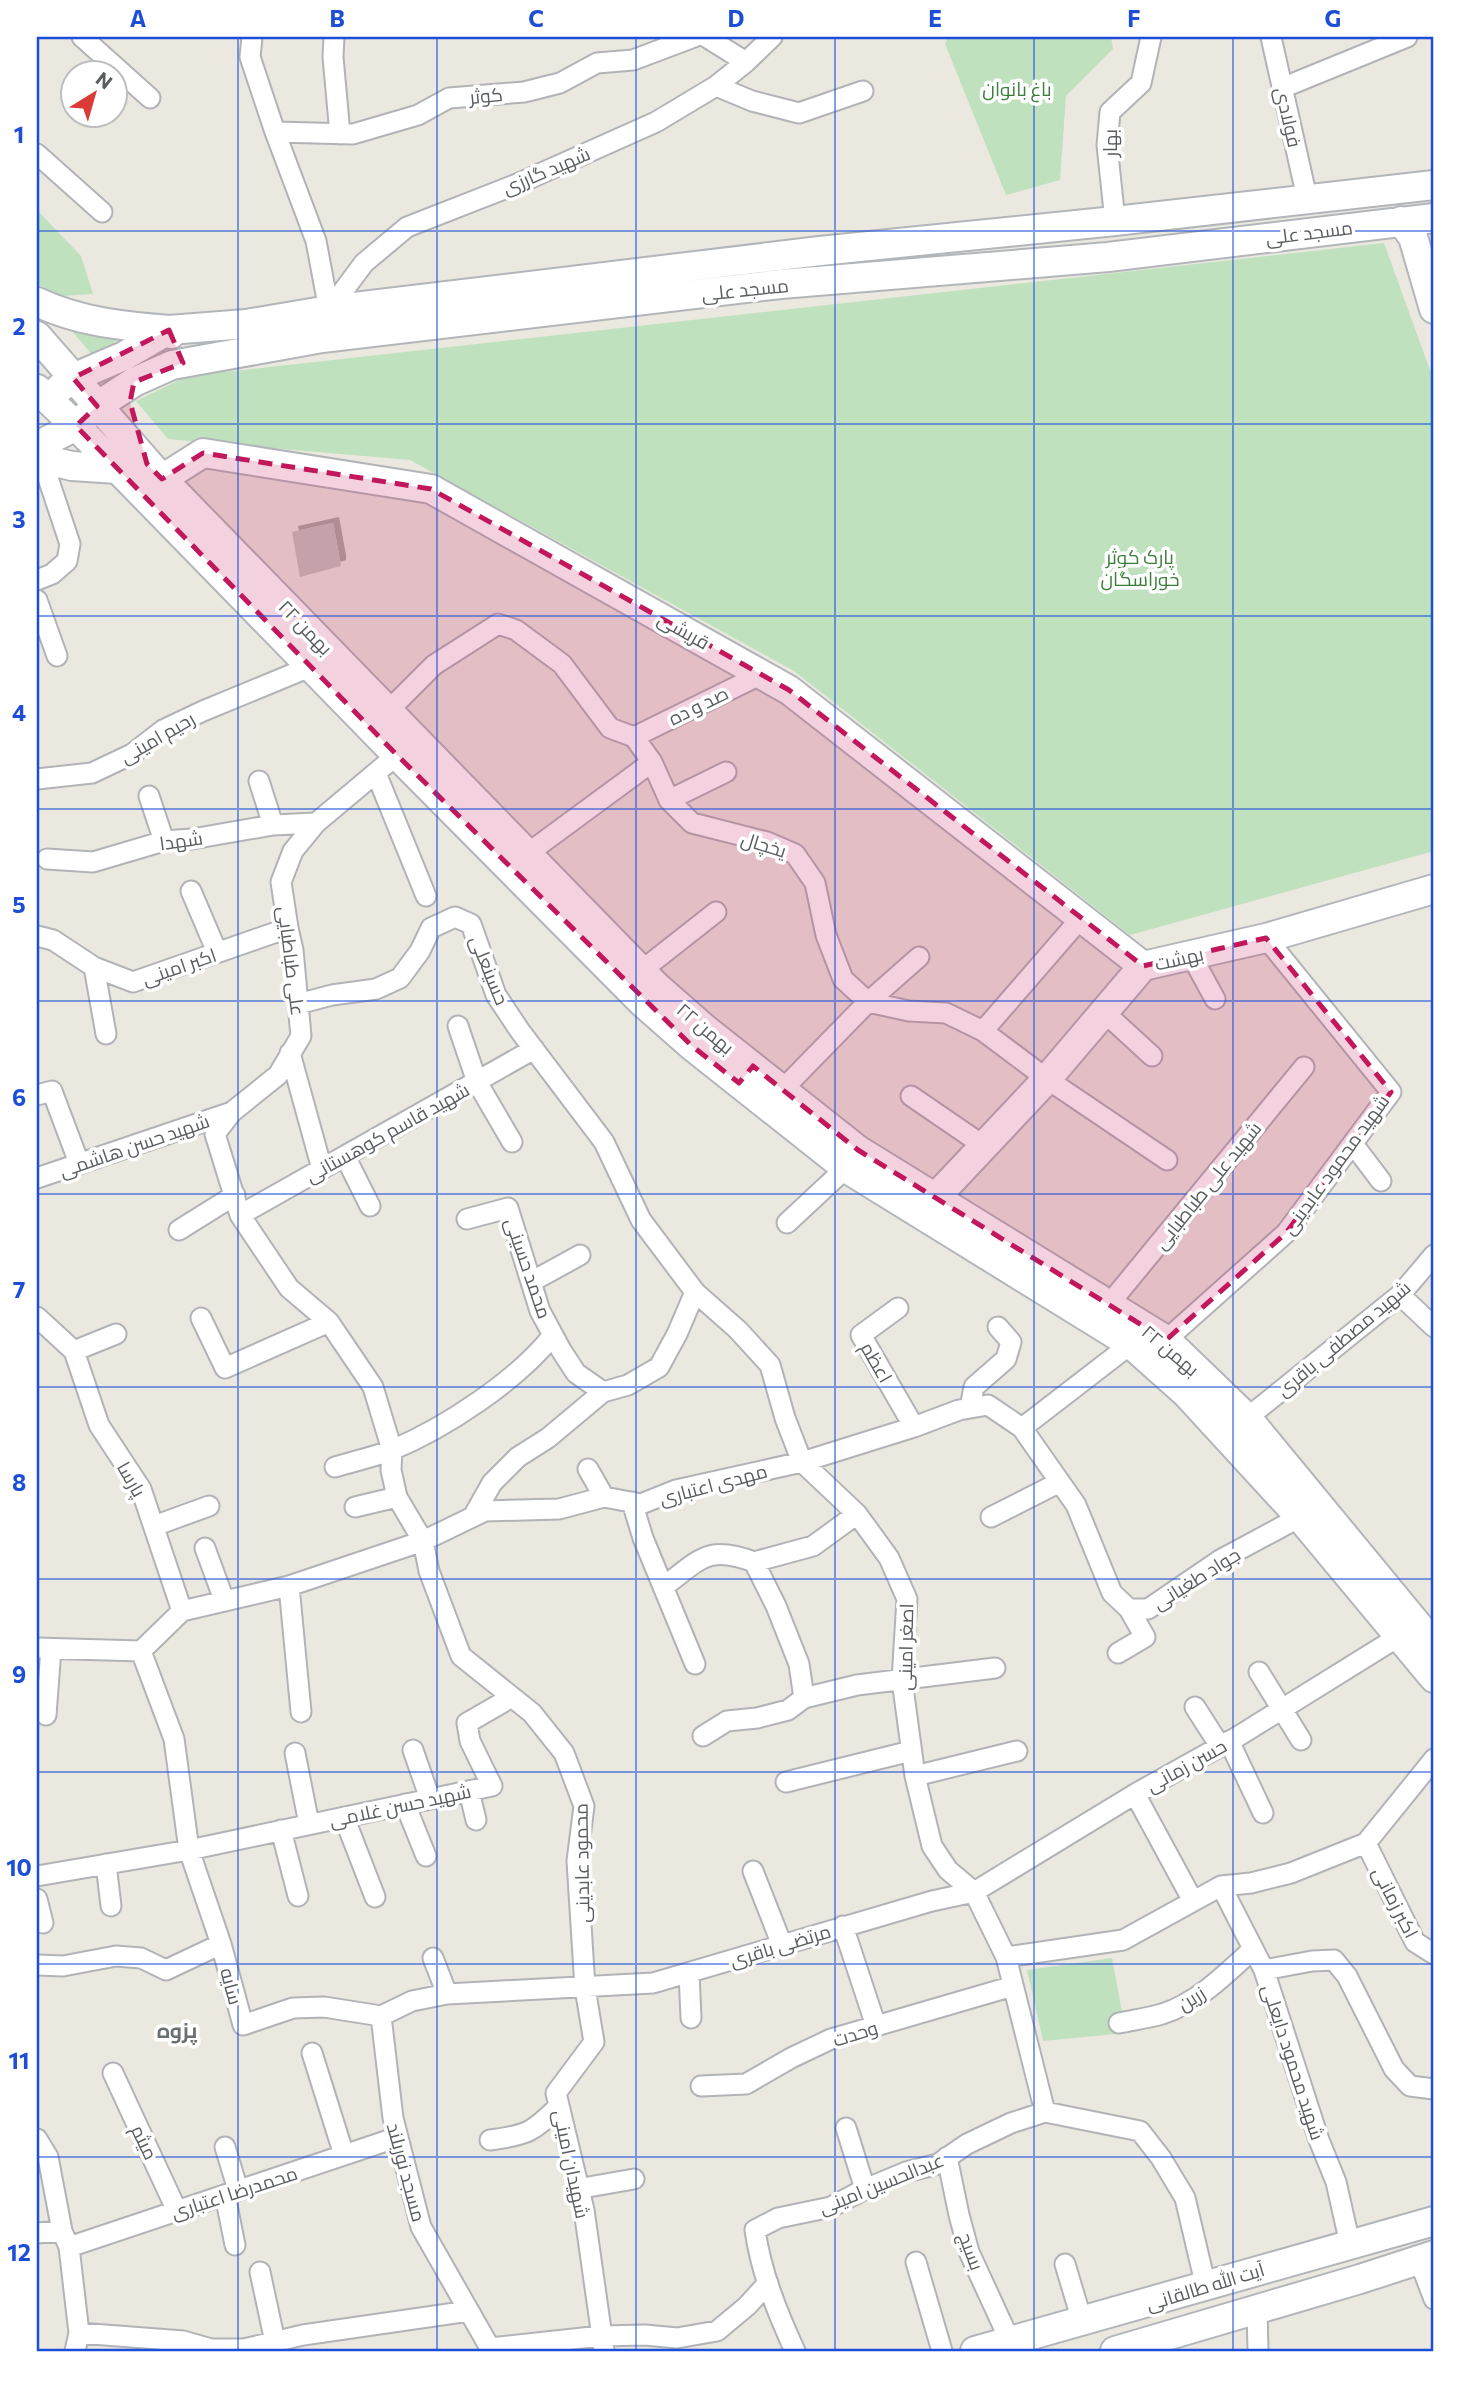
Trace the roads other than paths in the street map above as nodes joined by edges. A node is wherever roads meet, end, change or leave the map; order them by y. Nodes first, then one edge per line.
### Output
1 (82, 37) edge
2 (252, 37) edge
3 (334, 37) edge
4 (694, 37) edge
5 (706, 37) edge
6 (772, 37) edge
7 (1151, 37) edge
8 (1271, 37) edge
9 (1407, 37) edge
10 (746, 62) junction
11 (716, 86) junction
12 (1282, 88) junction
13 (863, 91) dead end
14 (150, 98) dead end
15 (275, 132) junction
16 (340, 134) junction
17 (37, 154) edge
18 (1434, 185) edge
19 (1307, 198) junction
20 (102, 212) dead end
21 (1434, 218) edge
22 (1115, 221) junction
23 (1401, 221) junction
24 (775, 257) junction
25 (780, 284) junction
26 (37, 302) edge
27 (1434, 309) edge
28 (329, 310) junction
29 (169, 330) junction
30 (37, 337) edge
31 (183, 363) junction
32 (73, 378) junction
33 (134, 382) junction
34 (40, 397) edge
35 (97, 405) junction
36 (76, 426) junction
37 (39, 455) edge
38 (117, 469) junction
39 (155, 472) junction
40 (37, 580) edge
41 (37, 600) edge
42 (57, 656) dead end
43 (312, 666) junction
44 (762, 674) junction
45 (388, 711) junction
46 (634, 737) junction
47 (652, 762) junction
48 (386, 764) junction
49 (726, 772) dead end
50 (37, 779) edge
51 (259, 781) dead end
52 (149, 796) dead end
53 (669, 800) junction
54 (316, 823) junction
55 (273, 825) junction
56 (164, 841) junction
57 (527, 854) junction
58 (47, 859) dead end
59 (1434, 889) edge
60 (191, 891) dead end
61 (426, 896) dead end
62 (716, 912) dead end
63 (1081, 918) junction
64 (288, 928) junction
65 (37, 936) edge
66 (1266, 938) junction
67 (217, 953) junction
68 (1191, 955) junction
69 (919, 957) dead end
70 (1143, 966) junction
71 (94, 967) junction
72 (641, 971) junction
73 (1215, 999) dead end
74 (869, 1002) junction
75 (298, 1004) junction
76 (1104, 1012) junction
77 (458, 1026) dead end
78 (983, 1031) junction
79 (106, 1034) dead end
80 (534, 1049) junction
81 (290, 1053) junction
82 (1152, 1056) dead end
83 (1304, 1067) dead end
84 (746, 1075) junction
85 (1047, 1079) junction
86 (477, 1082) junction
87 (782, 1090) junction
88 (37, 1095) edge
89 (911, 1096) dead end
90 (232, 1112) junction
91 (512, 1142) dead end
92 (1353, 1144) junction
93 (984, 1146) junction
94 (345, 1156) junction
95 (1167, 1160) dead end
96 (79, 1163) junction
97 (846, 1168) junction
98 (322, 1169) junction
99 (37, 1178) edge
100 (1381, 1181) dead end
101 (235, 1195) junction
102 (935, 1198) junction
103 (370, 1206) dead end
104 (240, 1215) junction
105 (467, 1219) dead end
106 (786, 1223) dead end
107 (179, 1230) dead end
108 (580, 1255) dead end
109 (1434, 1255) edge
110 (531, 1282) junction
111 (695, 1292) junction
112 (1400, 1295) junction
113 (1110, 1303) junction
114 (898, 1308) dead end
115 (37, 1317) edge
116 (201, 1318) dead end
117 (329, 1322) junction
118 (998, 1327) dead end
119 (1434, 1327) edge
120 (116, 1334) dead end
121 (553, 1335) junction
122 (1166, 1340) junction
123 (1131, 1344) junction
124 (74, 1351) junction
125 (603, 1392) junction
126 (970, 1408) junction
127 (1247, 1418) junction
128 (915, 1427) junction
129 (1022, 1428) junction
130 (392, 1450) junction
131 (802, 1462) junction
132 (335, 1467) dead end
133 (588, 1469) dead end
134 (1060, 1482) junction
135 (397, 1497) junction
136 (604, 1497) junction
137 (632, 1502) junction
138 (209, 1506) dead end
139 (355, 1507) dead end
140 (857, 1514) junction
141 (474, 1515) junction
142 (991, 1517) dead end
143 (1300, 1517) junction
144 (154, 1526) junction
145 (423, 1541) junction
146 (205, 1548) dead end
147 (754, 1562) junction
148 (289, 1586) junction
149 (663, 1587) junction
150 (224, 1600) junction
151 (1129, 1609) junction
152 (182, 1611) junction
153 (1398, 1637) junction
154 (1433, 1643) edge
155 (44, 1649) edge
156 (141, 1651) junction
157 (1118, 1653) dead end
158 (695, 1664) dead end
159 (995, 1668) dead end
160 (1259, 1672) dead end
161 (1434, 1678) edge
162 (901, 1680) junction
163 (512, 1697) junction
164 (804, 1698) junction
165 (1195, 1707) dead end
166 (1282, 1708) junction
167 (301, 1712) dead end
168 (46, 1715) dead end
169 (703, 1736) dead end
170 (1301, 1740) dead end
171 (1224, 1744) junction
172 (413, 1750) dead end
173 (911, 1751) junction
174 (1017, 1751) dead end
175 (295, 1753) dead end
176 (1434, 1759) edge
177 (915, 1776) junction
178 (786, 1782) dead end
179 (468, 1791) junction
180 (1135, 1794) junction
181 (430, 1799) junction
182 (405, 1804) junction
183 (1263, 1813) dead end
184 (344, 1817) junction
185 (476, 1820) dead end
186 (309, 1824) junction
187 (281, 1830) junction
188 (1366, 1843) junction
189 (189, 1850) junction
190 (426, 1856) dead end
191 (106, 1864) junction
192 (753, 1871) dead end
193 (37, 1876) edge
194 (1221, 1886) junction
195 (974, 1892) junction
196 (298, 1896) dead end
197 (375, 1898) dead end
198 (37, 1899) edge
199 (1194, 1901) junction
200 (111, 1906) dead end
201 (43, 1923) dead end
202 (843, 1926) junction
203 (221, 1944) junction
204 (782, 1945) junction
205 (1252, 1950) junction
206 (1434, 1954) edge
207 (1006, 1957) junction
208 (433, 1958) dead end
209 (37, 1965) edge
210 (1264, 1970) junction
211 (689, 1973) junction
212 (1013, 1986) junction
213 (585, 1988) junction
214 (447, 1994) junction
215 (381, 2017) junction
216 (691, 2018) dead end
217 (1119, 2023) dead end
218 (876, 2026) junction
219 (312, 2053) dead end
220 (113, 2073) dead end
221 (701, 2086) dead end
222 (1434, 2089) edge
223 (559, 2106) junction
224 (1045, 2112) junction
225 (846, 2128) dead end
226 (398, 2137) junction
227 (37, 2139) edge
228 (490, 2140) dead end
229 (225, 2147) dead end
230 (344, 2155) junction
231 (947, 2157) junction
232 (42, 2158) edge
233 (634, 2179) dead end
234 (577, 2189) junction
235 (864, 2189) junction
236 (231, 2193) junction
237 (177, 2211) junction
238 (1421, 2225) edge
239 (37, 2233) edge
240 (65, 2239) junction
241 (1350, 2244) junction
242 (235, 2245) dead end
243 (1427, 2258) edge
244 (916, 2262) dead end
245 (1065, 2264) dead end
246 (260, 2272) dead end
247 (768, 2283) junction
248 (1206, 2287) junction
249 (1434, 2300) edge
250 (1257, 2310) junction
251 (469, 2311) junction
252 (1082, 2321) junction
253 (1010, 2341) junction
254 (77, 2342) edge
255 (275, 2342) junction
256 (602, 2344) edge
257 (489, 2349) edge
258 (795, 2351) edge
259 (942, 2351) edge
260 (975, 2351) edge
261 (1115, 2351) edge
262 (1258, 2351) edge

1 - 14 street
2 - 15 street
3 - 16 street
4 - 16 street, کوثر
5 - 10 street
6 - 10 street, شهید گارزی
7 - 22 street, بهار
8 - 12 street, فولادی
9 - 12 street
10 - 11 street, شهید گارزی
11 - 13 street
11 - 28 street, شهید گارزی
12 - 19 street, فولادی
15 - 16 street, کوثر
15 - 28 street
17 - 20 street
18 - 19 main road, مسجد علی
19 - 22 main road, مسجد علی
21 - 23 main road, مسجد علی
22 - 24 main road, مسجد علی
23 - 25 main road, مسجد علی
23 - 27 main road
24 - 25 main road
24 - 28 main road, مسجد علی
25 - 31 main road, مسجد علی
26 - 29 main road, مسجد علی
28 - 29 main road, مسجد علی
29 - 31 main road
29 - 32 main road
30 - 32 main road, ۲۲ بهمن
31 - 33 main road, مسجد علی
32 - 34 main road
32 - 35 main road, ۲۲ بهمن
33 - 35 main road, مسجد علی
33 - 39 main road
34 - 36 main road, ۲۲ بهمن
35 - 36 main road, مسجد علی
35 - 39 main road, ۲۲ بهمن
36 - 37 main road, مسجد علی
36 - 38 main road, ۲۲ بهمن
37 - 38 main road
37 - 40 street
38 - 43 main road, ۲۲ بهمن
39 - 44 main road, قریشی
39 - 45 main road, ۲۲ بهمن
41 - 42 street
43 - 48 main road, ۲۲ بهمن
43 - 50 street, رحیم امینی
44 - 46 street, صد و ده
44 - 63 main road, قریشی
45 - 46 street, یخچال
45 - 57 main road, ۲۲ بهمن
46 - 47 street, یخچال
47 - 53 street, یخچال
47 - 57 street
48 - 54 street, علی طباطبایی
48 - 61 street
48 - 84 main road, ۲۲ بهمن
49 - 53 street
51 - 55 street
52 - 56 street
53 - 74 street, یخچال
54 - 55 street, شهدا
54 - 64 street, علی طباطبایی
55 - 56 street, شهدا
56 - 58 street, شهدا
57 - 72 main road, ۲۲ بهمن
59 - 66 main road, بهشت
60 - 67 street
62 - 72 street
63 - 70 main road, قریشی
63 - 78 street
64 - 67 street, اکبر امینی
64 - 75 street, علی طباطبایی
65 - 71 street, اکبر امینی
66 - 68 main road, بهشت
66 - 92 street, شهید محمود عابدینی
67 - 71 street, اکبر امینی
68 - 70 main road, بهشت
68 - 73 street
69 - 74 street
70 - 76 main road, بهشت
71 - 79 street
72 - 84 main road, ۲۲ بهمن
74 - 78 street, یخچال
74 - 87 street
75 - 80 street, حسینعلی
75 - 81 street, علی طباطبایی
76 - 82 street
76 - 85 main road, بهشت
77 - 86 street
78 - 85 street, یخچال
80 - 86 street, شهید قاسم کوهستانی
80 - 111 street, حسینعلی
81 - 90 street, علی طباطبایی
81 - 98 street
83 - 113 street, شهید علی طباطبایی
84 - 87 main road, ۲۲ بهمن
84 - 97 main road, ۲۲ بهمن
85 - 93 main road, بهشت
85 - 95 street, یخچال
86 - 91 street
86 - 94 street, شهید قاسم کوهستانی
87 - 102 main road, ۲۲ بهمن
88 - 96 street
89 - 93 street
90 - 96 street, شهید حسن هاشمی
90 - 101 street, علی طباطبایی
92 - 100 street
92 - 122 street, شهید محمود عابدینی
93 - 102 main road, بهشت
94 - 98 street, شهید قاسم کوهستانی
94 - 103 street
96 - 99 street, شهید حسن هاشمی
97 - 106 street
97 - 123 main road, ۲۲ بهمن
98 - 104 street, شهید قاسم کوهستانی
101 - 104 street, علی طباطبایی
101 - 107 street
102 - 113 main road, ۲۲ بهمن
104 - 117 street, علی طباطبایی
105 - 110 street, محمد حسینی
108 - 110 street
109 - 112 street, شهید مصطفی باقری
110 - 121 street, محمد حسینی
111 - 125 street
111 - 131 street, حسینعلی
112 - 119 street
112 - 127 street, شهید مصطفی باقری
113 - 122 main road, ۲۲ بهمن
114 - 128 street, اعظم
115 - 124 street
116 - 117 street
117 - 130 street, علی طباطبایی
118 - 126 street
120 - 124 street
121 - 125 street, محمد حسینی
121 - 130 street
122 - 127 main road, ۲۲ بهمن
123 - 129 street
123 - 143 main road, ۲۲ بهمن
124 - 144 street, پارسا
125 - 141 street
126 - 128 street, مهدی اعتباری
126 - 129 street
127 - 154 main road, ۲۲ بهمن
128 - 131 street, مهدی اعتباری
129 - 134 street, جواد طغیانی
130 - 132 street
130 - 135 street, علی طباطبایی
131 - 137 street, مهدی اعتباری
131 - 140 street, اصغر امینی
133 - 136 street
134 - 142 street
134 - 151 street, جواد طغیانی
135 - 139 street
135 - 145 street, علی طباطبایی
136 - 137 street, مهدی اعتباری
136 - 141 street, مهدی اعتباری
137 - 149 street
138 - 144 street
140 - 147 street
140 - 162 street, اصغر امینی
141 - 145 street, مهدی اعتباری
143 - 151 street, جواد طغیانی
143 - 153 main road, ۲۲ بهمن
144 - 152 street, پارسا
145 - 148 street, مهدی اعتباری
145 - 163 street, محمود عابدینی
146 - 150 street
147 - 149 street
147 - 164 street
148 - 150 street, مهدی اعتباری
148 - 167 street
149 - 158 street
150 - 152 street, مهدی اعتباری
151 - 157 street
152 - 156 street
153 - 161 main road, ۲۲ بهمن
153 - 166 street, حسن زمانی
155 - 156 street
155 - 168 street
156 - 189 street, سایه
159 - 162 street
160 - 166 street
162 - 164 street
162 - 173 street, اصغر امینی
163 - 179 street, شهید حسن غلامی
163 - 213 street, محمود عابدینی
164 - 169 street
165 - 171 street
166 - 170 street
166 - 171 street, حسن زمانی
171 - 180 street, حسن زمانی
171 - 183 street
172 - 181 street
173 - 177 street, اصغر امینی
173 - 178 street
174 - 177 street
175 - 186 street
176 - 188 street
177 - 195 street, اصغر امینی
179 - 181 street, شهید حسن غلامی
179 - 185 street
180 - 195 street, حسن زمانی
180 - 199 street
181 - 182 street, شهید حسن غلامی
182 - 184 street, شهید حسن غلامی
182 - 190 street
184 - 186 street, شهید حسن غلامی
184 - 197 street
186 - 187 street, شهید حسن غلامی
187 - 189 street, شهید حسن غلامی
187 - 196 street
188 - 194 street
188 - 206 street, اکبر زمانی
189 - 191 street, شهید حسن غلامی
189 - 203 street, سایه
191 - 193 street, شهید حسن غلامی
191 - 200 street
192 - 204 street
194 - 199 street
194 - 205 street, شهید محمود دایعلی
195 - 202 street, مرتضی باقری
195 - 207 street
198 - 201 street
199 - 207 street
202 - 204 street, مرتضی باقری
202 - 218 street
203 - 209 street
203 - 215 street, سایه
204 - 211 street, مرتضی باقری
205 - 210 street, شهید محمود دایعلی
205 - 217 street, زرین
207 - 212 street
208 - 214 street
210 - 222 street
210 - 241 street, شهید محمود دایعلی
211 - 213 street, مرتضی باقری
211 - 216 street
212 - 218 street, وحدت
212 - 224 street
213 - 214 street
213 - 223 street, شهیدان امینی
214 - 215 street
215 - 226 street, مسجد نوربلند
218 - 221 street, وحدت
219 - 230 street
220 - 237 street, میثم
223 - 228 street
223 - 234 street, شهیدان امینی
224 - 231 street, عبدالحسین امینی
224 - 248 street
225 - 235 street
226 - 230 street, محمدرضا اعتباری
226 - 251 street, مسجد نوربلند
227 - 232 street
229 - 236 street
230 - 236 street, محمدرضا اعتباری
231 - 235 street, عبدالحسین امینی
231 - 253 street, بسیج
232 - 240 street
233 - 234 street
234 - 256 street, شهیدان امینی
235 - 247 street, عبدالحسین امینی
236 - 237 street, محمدرضا اعتباری
236 - 242 street
237 - 240 street, محمدرضا اعتباری
238 - 241 main road, آیت الله طالقانی
238 - 243 main road
239 - 240 street, محمدرضا اعتباری
240 - 254 street
241 - 248 main road, آیت الله طالقانی
243 - 249 street
243 - 250 main road, آیت الله طالقانی
244 - 259 street
245 - 252 street
246 - 255 street
247 - 256 street
247 - 258 street, عبدالحسین امینی
248 - 252 main road, آیت الله طالقانی
250 - 261 main road, آیت الله طالقانی
250 - 262 street
251 - 255 street
251 - 257 street, مسجد نوربلند
252 - 253 main road, آیت الله طالقانی
253 - 260 main road, آیت الله طالقانی
254 - 255 street
256 - 257 street

